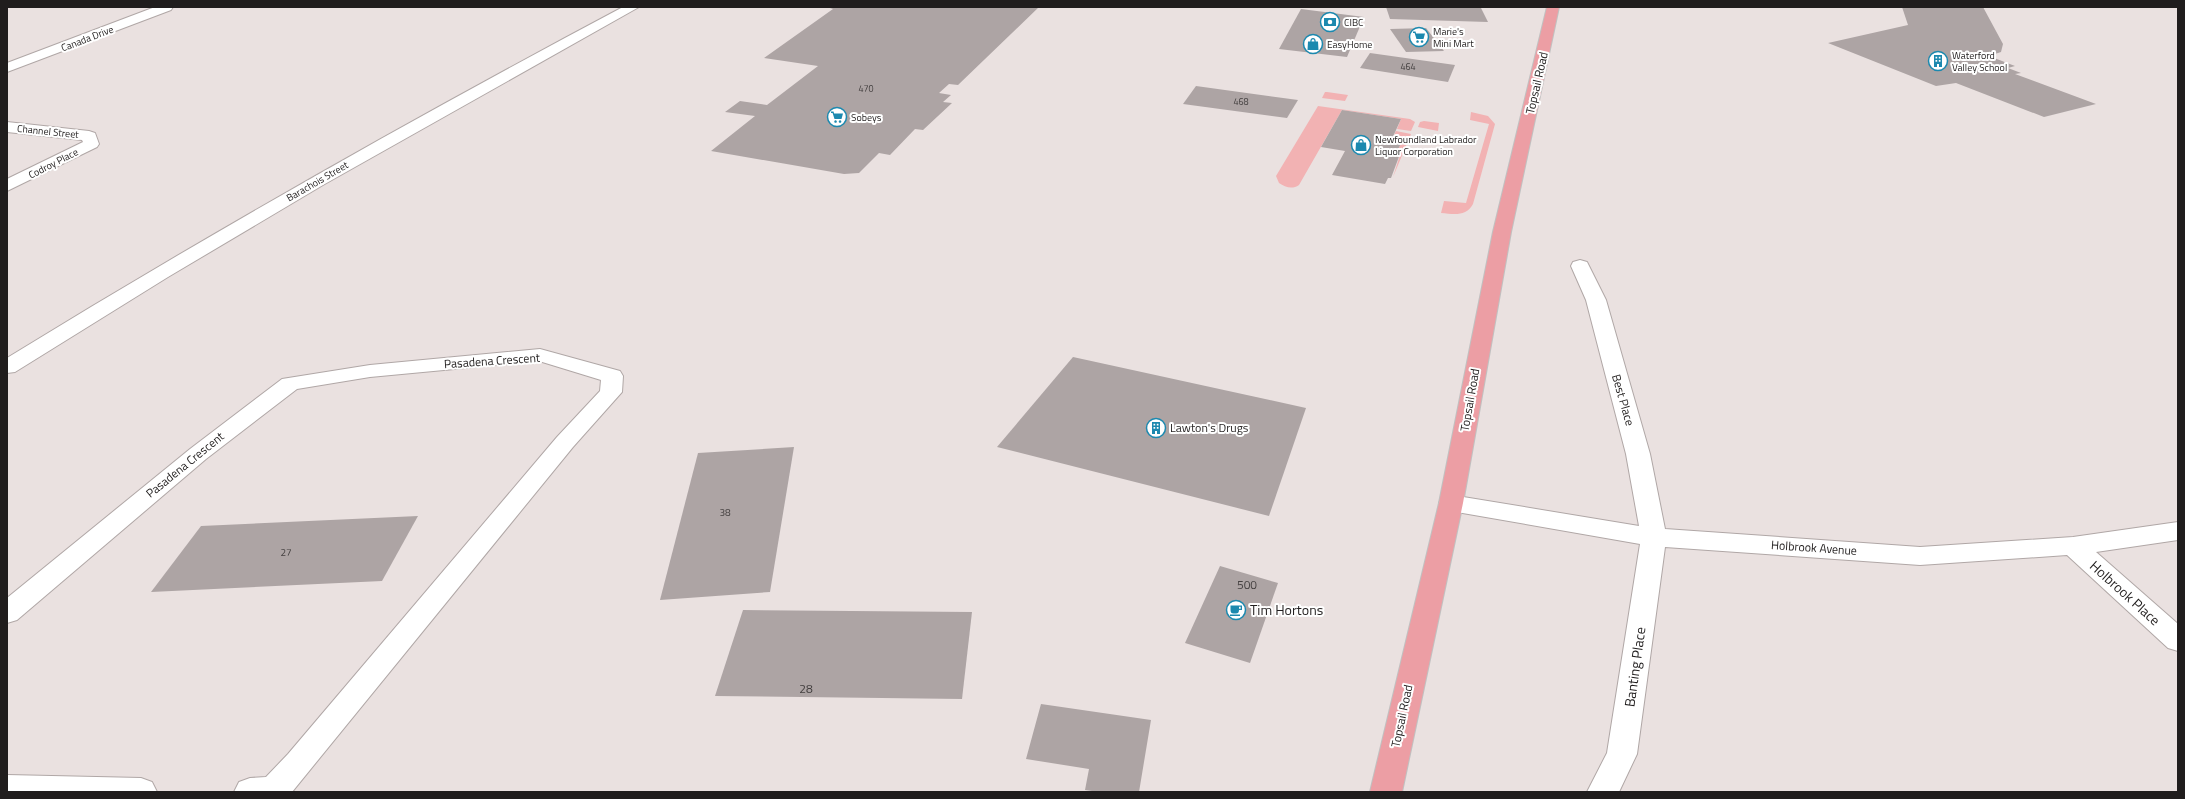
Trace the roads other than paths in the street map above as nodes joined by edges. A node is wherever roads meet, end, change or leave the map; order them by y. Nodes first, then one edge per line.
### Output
1 (167, 7) edge
2 (633, 7) edge
3 (1554, 7) edge
4 (7, 68) edge
5 (7, 126) edge
6 (89, 136) joint
7 (7, 186) edge
8 (1580, 266) dead end
9 (7, 351) edge
10 (29, 353) junction
11 (7, 367) edge
12 (1451, 503) junction
13 (2178, 531) edge
14 (1654, 537) junction
15 (2073, 546) junction
16 (7, 613) edge
17 (2178, 640) edge
18 (7, 789) edge
19 (265, 791) edge
20 (141, 792) edge
21 (1386, 792) edge
22 (1603, 792) edge

1 - 4 street, Canada Drive
2 - 10 street, Barachois Street
3 - 12 main road, Topsail Road
5 - 6 street, Channel Street
6 - 7 street, Codroy Place
8 - 14 street, Best Place
9 - 10 street
10 - 11 street, Barachois Street
12 - 14 street, Holbrook Avenue
12 - 21 main road, Topsail Road
13 - 15 street, Holbrook Avenue
14 - 15 street, Holbrook Avenue
14 - 22 street, Banting Place
15 - 17 street, Holbrook Place
16 - 19 street, Pasadena Crescent
18 - 20 street

